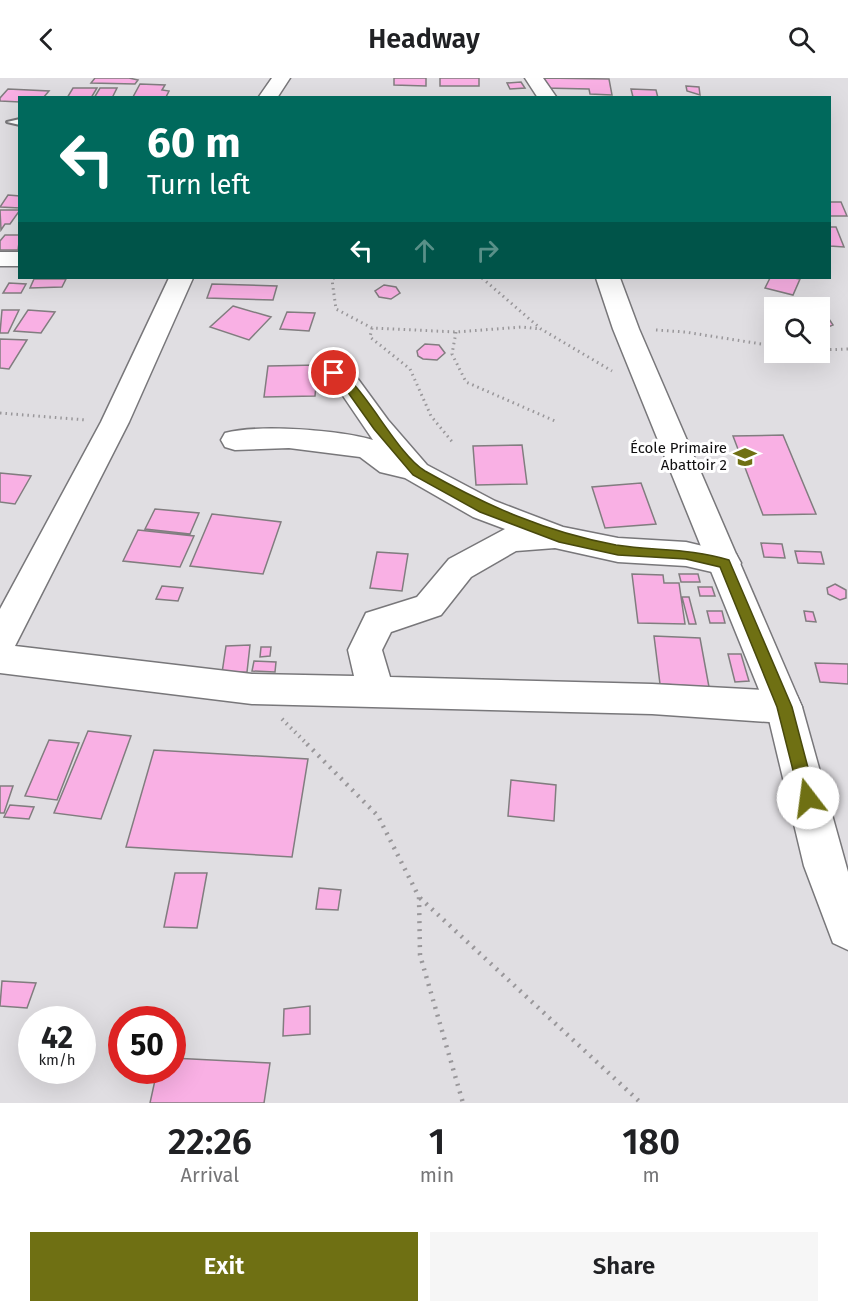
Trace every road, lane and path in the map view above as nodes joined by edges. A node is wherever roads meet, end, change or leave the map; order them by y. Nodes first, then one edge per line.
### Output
1 (281, 78) edge
2 (534, 78) edge
3 (268, 96) edge
4 (547, 96) edge
5 (0, 259) edge
6 (18, 259) edge
7 (181, 279) edge
8 (333, 279) edge
9 (483, 279) edge
10 (608, 279) edge
11 (372, 328) junction
12 (541, 329) junction
13 (626, 329) junction
14 (456, 332) junction
15 (764, 344) edge
16 (848, 349) edge
17 (830, 350) edge
18 (334, 373) dead end
19 (656, 398) junction
20 (0, 413) edge
21 (555, 421) dead end
22 (115, 422) junction
23 (235, 440) dead end
24 (454, 444) dead end
25 (417, 472) junction
26 (559, 538) junction
27 (725, 563) junction
28 (0, 642) edge
29 (0, 659) edge
30 (252, 689) junction
31 (376, 692) junction
32 (784, 707) junction
33 (419, 897) junction
34 (848, 928) edge
35 (463, 1103) edge
36 (641, 1103) edge

1 - 3 street
2 - 4 street
5 - 6 street
7 - 22 street
8 - 11 path
9 - 12 path
10 - 13 street
11 - 14 path
11 - 24 path
12 - 14 path
12 - 19 path
13 - 15 path
13 - 19 street
14 - 21 path
16 - 17 path
18 - 25 street
19 - 27 street
20 - 22 path
22 - 28 street
23 - 25 street
25 - 26 street
26 - 27 street
26 - 31 street
27 - 32 street
29 - 30 street
30 - 31 street
30 - 33 path
31 - 32 street
32 - 34 street
33 - 35 path
33 - 36 path

